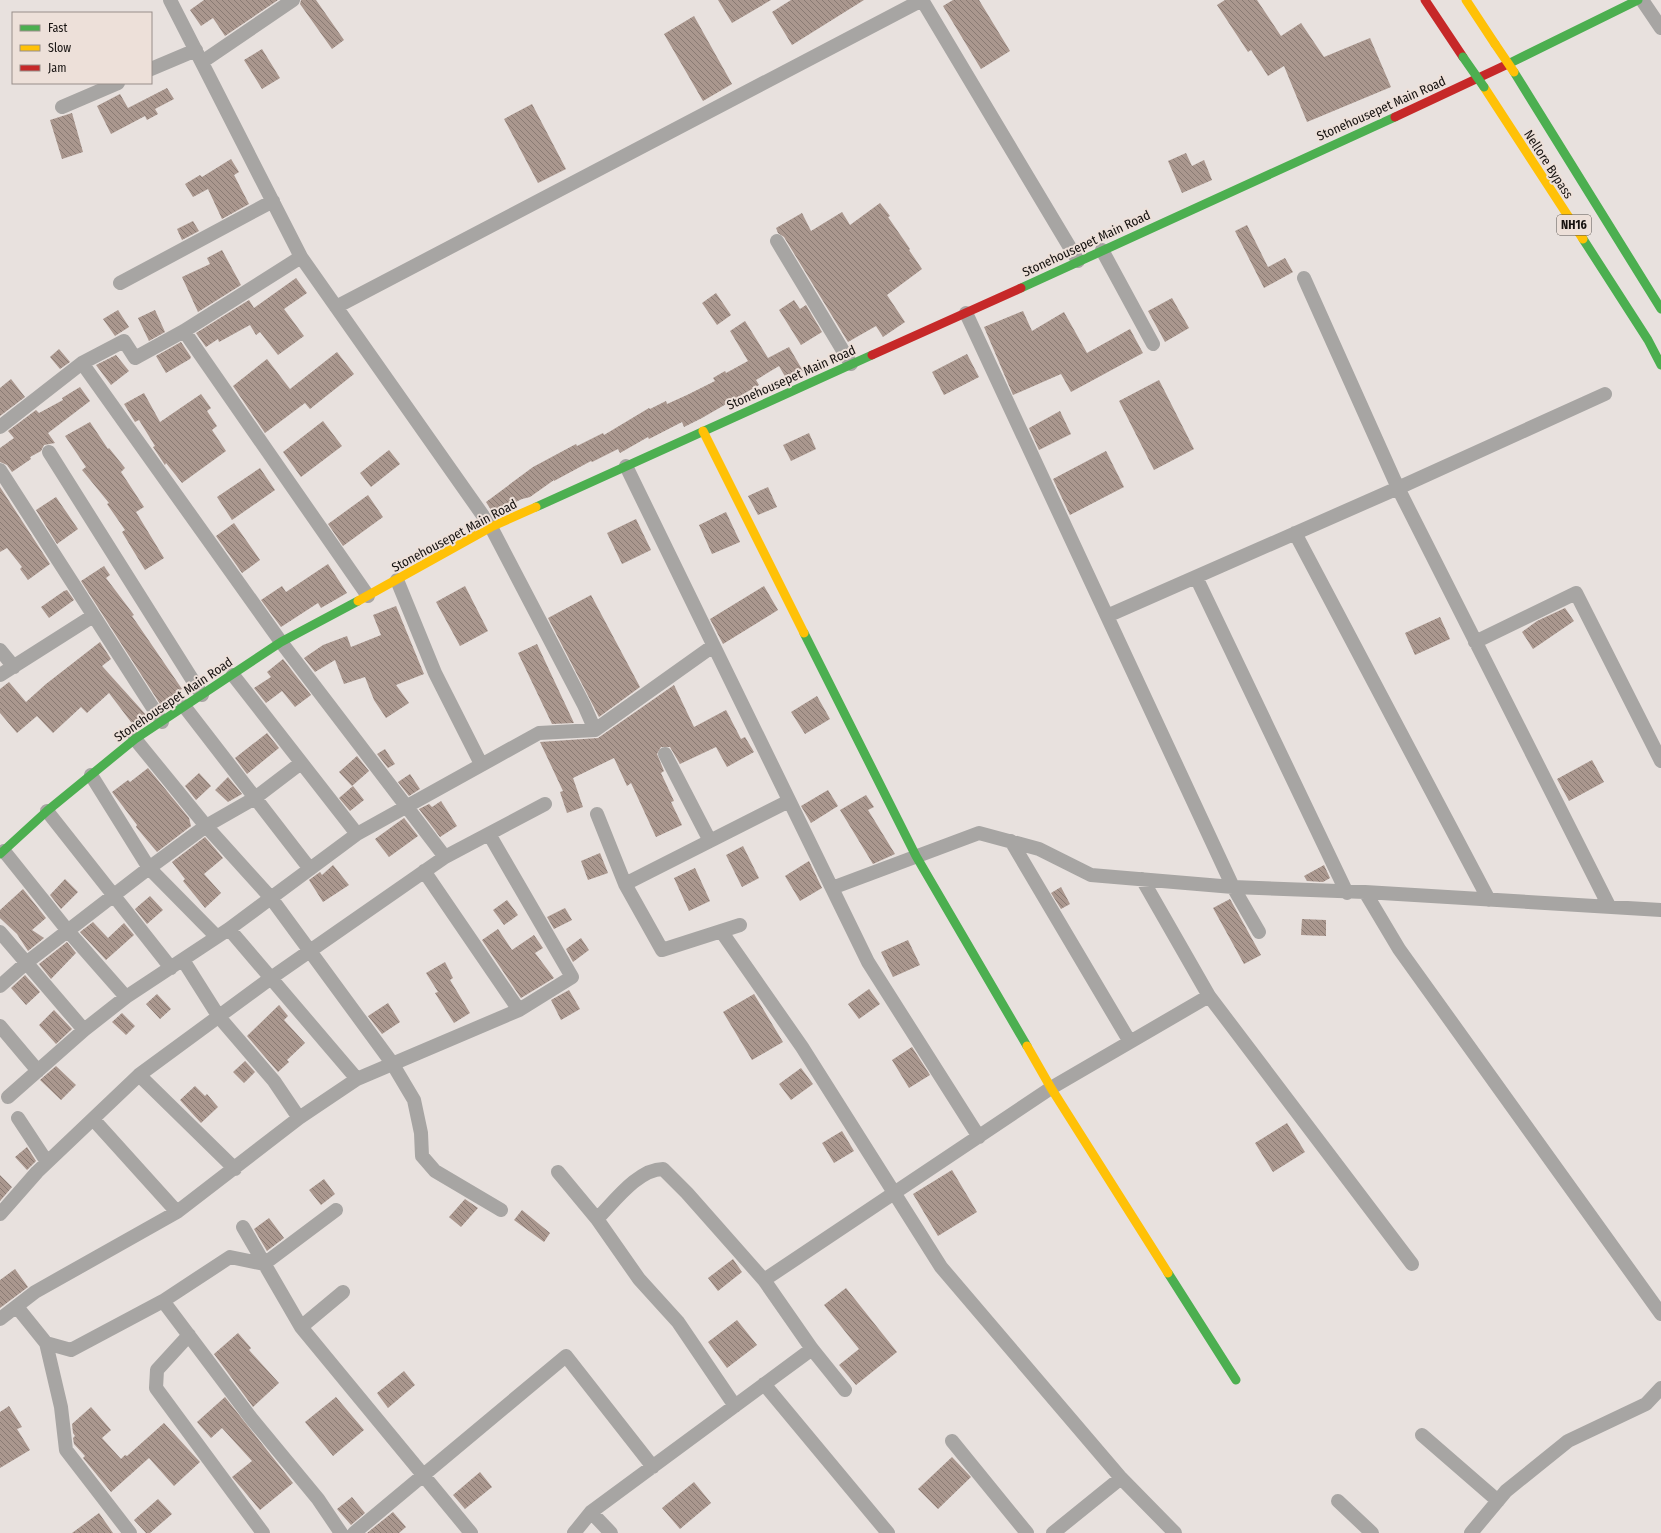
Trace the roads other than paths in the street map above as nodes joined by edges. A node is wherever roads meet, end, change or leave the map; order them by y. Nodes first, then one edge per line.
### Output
1 (170, 0) edge
2 (292, 0) edge
3 (922, 0) edge
4 (1426, 0) edge
5 (1466, 0) edge
6 (1638, 0) edge
7 (1642, 0) edge
8 (1661, 28) edge
9 (199, 56) junction
10 (152, 69) edge
11 (116, 84) edge
12 (62, 107) dead end
13 (273, 201) junction
14 (777, 241) dead end
15 (1102, 250) junction
16 (301, 257) junction
17 (1078, 261) junction
18 (1304, 278) dead end
19 (120, 283) dead end
20 (336, 307) junction
21 (1661, 309) edge
22 (966, 313) junction
23 (184, 331) junction
24 (1153, 344) dead end
25 (82, 362) junction
26 (851, 364) junction
27 (1661, 365) edge
28 (1605, 394) dead end
29 (0, 426) edge
30 (703, 431) junction
31 (49, 452) dead end
32 (626, 466) junction
33 (0, 470) edge
34 (1398, 488) junction
35 (491, 527) junction
36 (1295, 533) junction
37 (1196, 577) junction
38 (397, 580) junction
39 (368, 596) junction
40 (93, 616) junction
41 (1107, 616) junction
42 (281, 642) junction
43 (1475, 642) junction
44 (713, 646) junction
45 (0, 650) edge
46 (14, 667) junction
47 (0, 675) edge
48 (233, 675) junction
49 (202, 695) junction
50 (184, 706) junction
51 (162, 722) junction
52 (595, 730) junction
53 (135, 739) junction
54 (665, 754) dead end
55 (1661, 761) edge
56 (301, 763) junction
57 (482, 764) junction
58 (91, 775) junction
59 (255, 798) junction
60 (789, 801) junction
61 (545, 804) dead end
62 (405, 806) junction
63 (47, 811) junction
64 (597, 814) dead end
65 (206, 826) junction
66 (357, 834) junction
67 (489, 834) junction
68 (710, 841) junction
69 (1011, 841) junction
70 (2, 852) edge
71 (916, 856) junction
72 (445, 857) junction
73 (149, 868) junction
74 (310, 869) junction
75 (424, 871) junction
76 (1142, 879) junction
77 (625, 884) junction
78 (1233, 887) junction
79 (832, 888) junction
80 (1347, 892) junction
81 (1365, 892) junction
82 (114, 895) junction
83 (271, 898) junction
84 (1489, 900) junction
85 (1609, 906) junction
86 (1661, 910) edge
87 (740, 925) dead end
88 (229, 929) junction
89 (68, 931) junction
90 (721, 931) junction
91 (0, 932) edge
92 (1259, 932) dead end
93 (216, 936) junction
94 (311, 951) junction
95 (183, 960) junction
96 (26, 963) junction
97 (171, 968) junction
98 (271, 978) junction
99 (0, 986) edge
100 (126, 996) junction
101 (1209, 996) junction
102 (519, 1010) junction
103 (219, 1017) junction
104 (0, 1026) edge
105 (84, 1030) junction
106 (1130, 1042) junction
107 (392, 1064) junction
108 (38, 1071) junction
109 (139, 1075) junction
110 (357, 1079) junction
111 (1051, 1088) junction
112 (8, 1097) dead end
113 (18, 1118) dead end
114 (300, 1118) junction
115 (92, 1120) junction
116 (979, 1137) junction
117 (47, 1162) junction
118 (235, 1169) junction
119 (558, 1172) dead end
120 (894, 1193) junction
121 (336, 1210) dead end
122 (501, 1210) dead end
123 (177, 1212) junction
124 (0, 1214) edge
125 (598, 1219) junction
126 (243, 1227) dead end
127 (264, 1264) junction
128 (1412, 1264) dead end
129 (764, 1280) junction
130 (343, 1292) dead end
131 (163, 1301) junction
132 (16, 1307) junction
133 (1661, 1314) edge
134 (0, 1319) edge
135 (302, 1327) junction
136 (189, 1335) junction
137 (46, 1343) junction
138 (812, 1349) junction
139 (1236, 1380) dead end
140 (764, 1384) junction
141 (1661, 1388) edge
142 (845, 1390) dead end
143 (735, 1406) junction
144 (1422, 1435) dead end
145 (952, 1441) dead end
146 (653, 1467) junction
147 (423, 1474) junction
148 (1121, 1478) junction
149 (1338, 1501) dead end
150 (1498, 1501) junction
151 (591, 1512) junction
152 (130, 1533) edge
153 (263, 1533) edge
154 (341, 1533) edge
155 (354, 1533) edge
156 (472, 1533) edge
157 (574, 1533) edge
158 (611, 1533) edge
159 (888, 1533) edge
160 (1027, 1533) edge
161 (1053, 1533) edge
162 (1175, 1533) edge
163 (1372, 1533) edge
164 (1471, 1533) edge

1 - 9 street
2 - 9 street
3 - 17 street
3 - 20 street
4 - 27 main road, Nellore Bypass / NH16, bridge
5 - 21 main road, Nellore Bypass / NH16, bridge
6 - 15 main road, Stonehousepet Main Road
7 - 8 street
9 - 10 street
9 - 13 street
11 - 12 street
13 - 16 street
13 - 19 street
14 - 26 street
15 - 17 main road, Stonehousepet Main Road
15 - 24 street
16 - 20 street
16 - 23 street
17 - 22 main road, Stonehousepet Main Road
18 - 34 street
20 - 35 street
22 - 26 main road, Stonehousepet Main Road
22 - 41 street
23 - 25 street
23 - 39 street
25 - 29 street
25 - 42 street
26 - 30 main road, Stonehousepet Main Road
28 - 34 street
30 - 32 main road, Stonehousepet Main Road
30 - 71 main road
31 - 49 street
32 - 35 main road, Stonehousepet Main Road
32 - 44 street
33 - 40 street
34 - 36 street
34 - 43 street
35 - 38 main road, Stonehousepet Main Road
35 - 52 street
36 - 37 street
36 - 84 street
37 - 41 street
37 - 80 street
38 - 39 main road, Stonehousepet Main Road
38 - 57 street
39 - 42 main road, Stonehousepet Main Road
40 - 46 street
40 - 51 street
41 - 78 street
42 - 48 main road, Stonehousepet Main Road
42 - 62 street
43 - 55 street
43 - 85 street
44 - 52 street
44 - 60 street
45 - 46 street
46 - 47 street
48 - 49 main road, Stonehousepet Main Road
48 - 56 street
49 - 50 main road, Stonehousepet Main Road
50 - 51 main road, Stonehousepet Main Road
50 - 59 street
51 - 53 main road, Stonehousepet Main Road
52 - 57 street
53 - 58 main road, Stonehousepet Main Road
53 - 65 street
54 - 68 street
56 - 59 street
56 - 66 street
57 - 62 street
58 - 63 main road, Stonehousepet Main Road
58 - 73 street
59 - 65 street
59 - 74 street
60 - 68 street
60 - 79 street
61 - 67 street
62 - 66 street
62 - 72 street
63 - 70 main road, Stonehousepet Main Road
63 - 82 street
64 - 77 street
65 - 73 street
65 - 83 street
66 - 74 street
67 - 72 street
67 - 102 street
68 - 77 street
69 - 71 street
69 - 76 street
69 - 106 street
70 - 89 street
71 - 79 street
71 - 111 main road
72 - 75 street
73 - 82 street
73 - 93 street
74 - 83 street
75 - 94 street
75 - 102 street
76 - 78 street
76 - 101 street
77 - 90 street
78 - 80 street
78 - 92 street
79 - 116 street
80 - 81 street
81 - 84 street
81 - 133 street
82 - 89 street
82 - 97 street
83 - 88 street
83 - 94 street
84 - 85 street
85 - 86 street
87 - 90 street
88 - 93 street
88 - 98 street
89 - 96 street
89 - 100 street
90 - 120 street
91 - 96 street
93 - 95 street
94 - 98 street
94 - 107 street
95 - 97 street
95 - 103 street
96 - 99 street
96 - 105 street
97 - 100 street
98 - 103 street
98 - 110 street
100 - 105 street
101 - 106 street
101 - 128 street
102 - 107 street
103 - 109 street
103 - 114 street
104 - 108 street
105 - 108 street
106 - 111 street
107 - 110 street
107 - 122 street
108 - 112 street
109 - 115 street
109 - 118 street
110 - 114 street
111 - 116 street
111 - 139 main road
113 - 117 street
114 - 118 street
115 - 117 street
115 - 123 street
116 - 120 street
117 - 124 street
118 - 123 street
119 - 125 street
120 - 129 street
120 - 148 street
121 - 127 street
123 - 132 street
125 - 129 street
125 - 143 street
126 - 127 street
127 - 131 street
127 - 135 street
129 - 138 street
130 - 135 street
131 - 136 street
131 - 137 street
132 - 134 street
132 - 137 street
135 - 147 street
136 - 153 street
136 - 154 street
137 - 152 street
138 - 140 street
138 - 142 street
140 - 143 street
140 - 159 street
141 - 150 street
143 - 146 street
144 - 150 street
145 - 160 street
146 - 147 street
146 - 151 street
147 - 155 street
147 - 156 street
148 - 161 street
148 - 162 street
149 - 163 street
150 - 164 street
151 - 157 street
151 - 158 street

